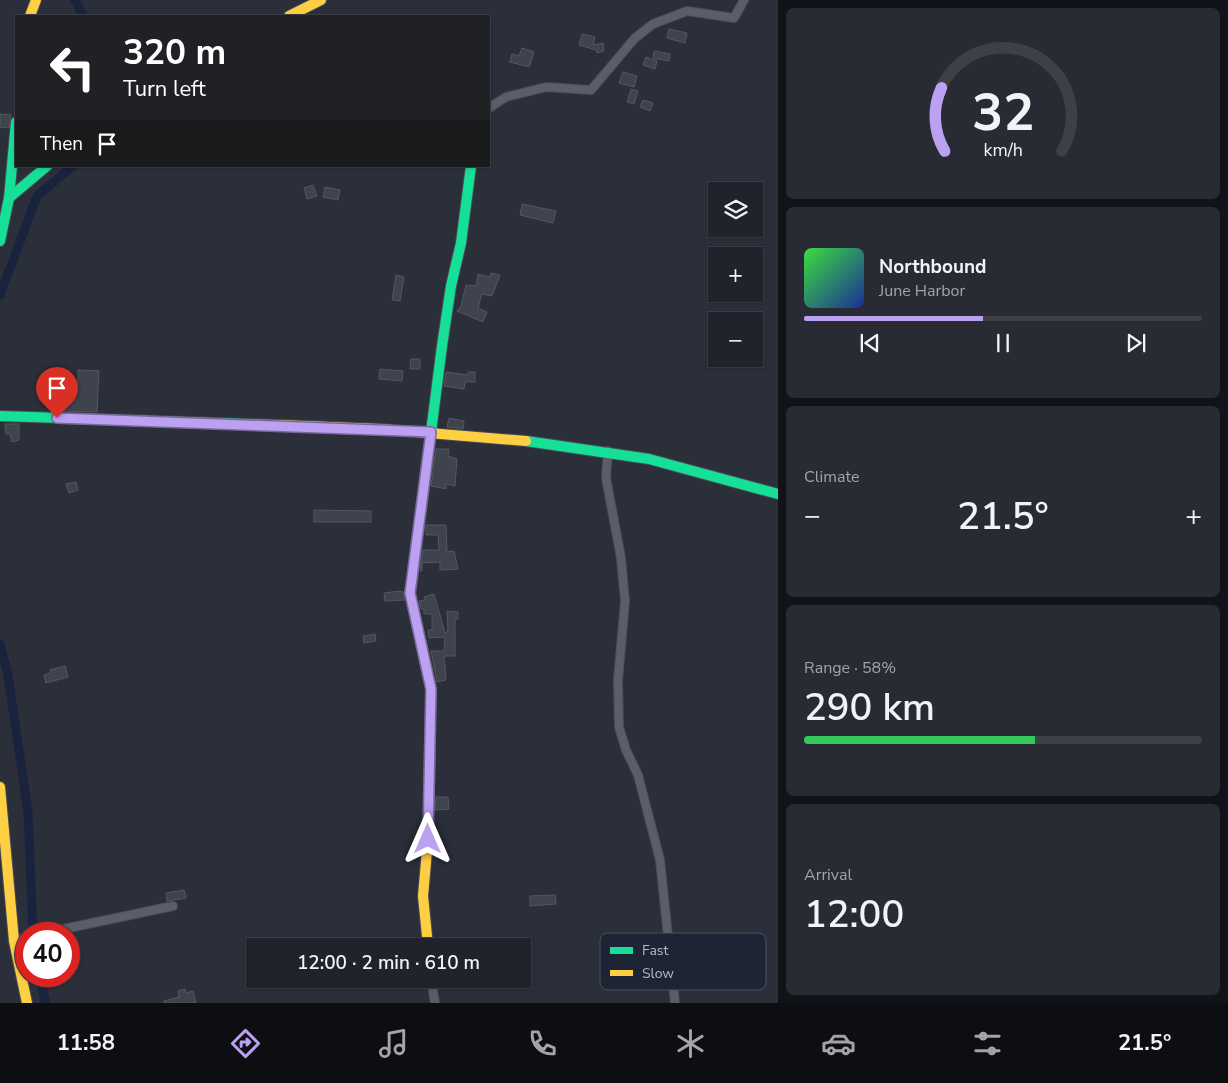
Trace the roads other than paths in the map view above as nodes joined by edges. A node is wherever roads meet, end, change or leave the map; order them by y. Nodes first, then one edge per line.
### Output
1 (36, 0) edge
2 (321, 0) edge
3 (744, 0) edge
4 (30, 15) edge
5 (291, 15) edge
6 (490, 107) edge
7 (15, 133) edge
8 (46, 167) edge
9 (472, 167) edge
10 (9, 198) junction
11 (0, 241) edge
12 (0, 416) edge
13 (431, 432) junction
14 (608, 451) junction
15 (778, 494) edge
16 (0, 787) edge
17 (4, 860) edge
18 (173, 906) dead end
19 (80, 925) edge
20 (668, 933) edge
21 (427, 938) edge
22 (14, 941) joint
23 (432, 988) edge
24 (674, 990) edge
25 (27, 1003) edge
26 (435, 1003) edge
27 (675, 1003) edge

1 - 4 street
2 - 5 street
3 - 6 street
7 - 10 street
8 - 10 street
9 - 13 street
10 - 11 street
12 - 13 street
13 - 14 street
13 - 21 street
14 - 15 street
14 - 20 street
16 - 17 street
17 - 22 street
18 - 19 street
22 - 25 street
23 - 26 street
24 - 27 street

